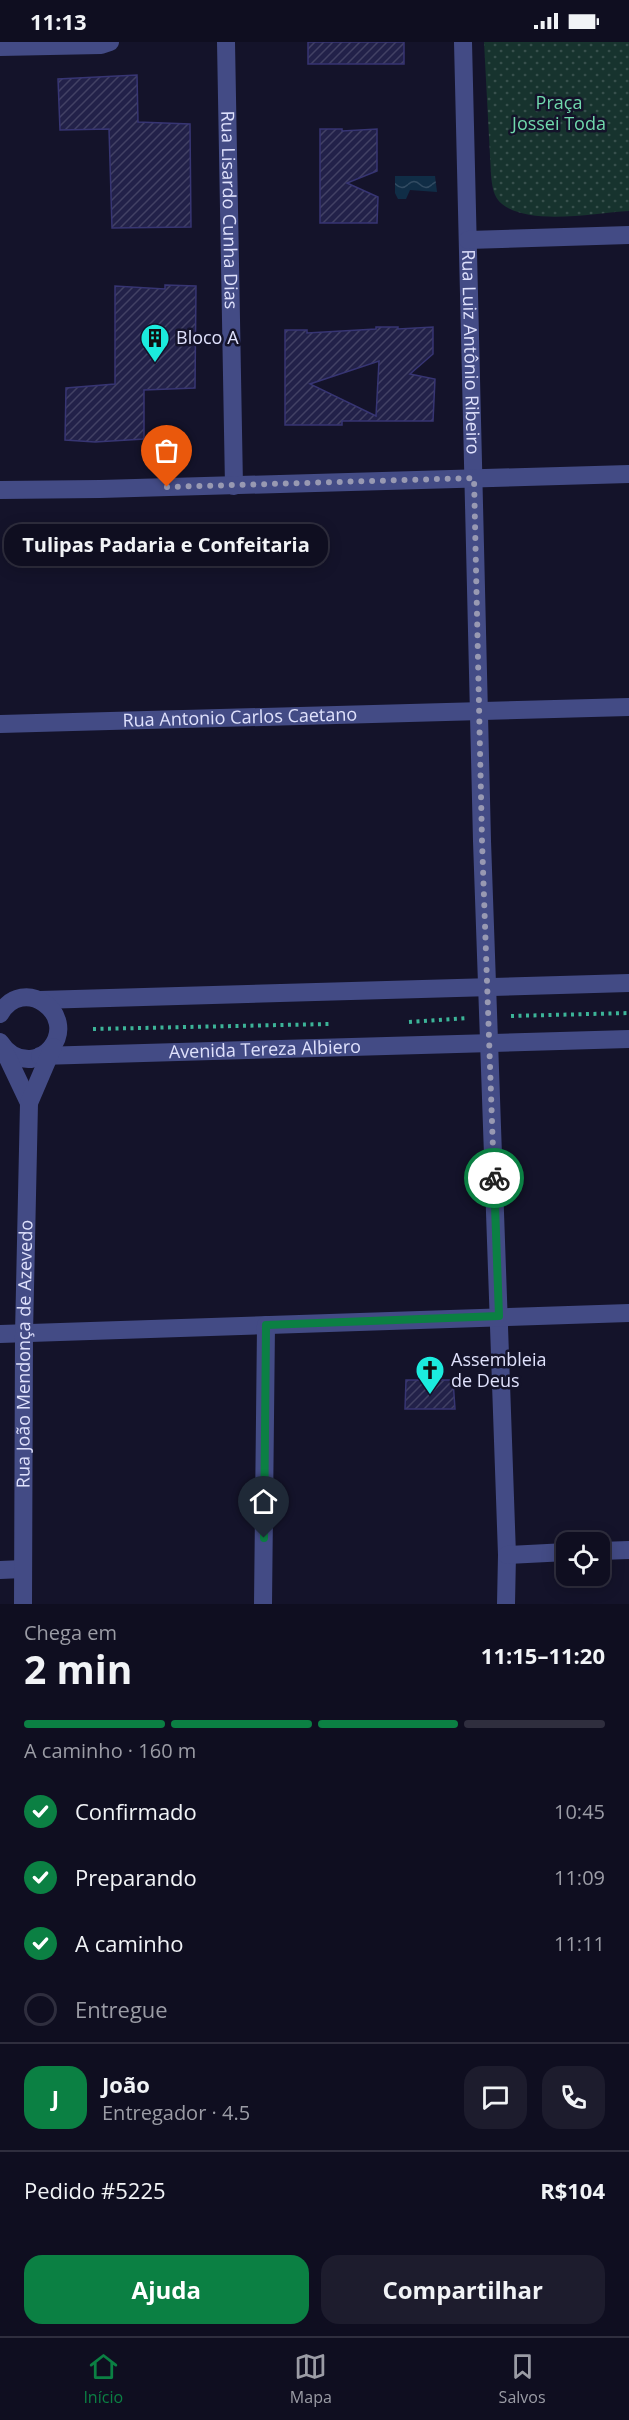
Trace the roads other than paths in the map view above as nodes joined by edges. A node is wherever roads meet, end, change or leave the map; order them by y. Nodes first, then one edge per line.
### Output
1 (110, 42) edge
2 (225, 42) edge
3 (463, 42) edge
4 (0, 47) edge
5 (629, 235) edge
6 (468, 240) junction
7 (629, 474) edge
8 (474, 478) junction
9 (234, 486) junction
10 (0, 490) edge
11 (629, 707) edge
12 (479, 712) junction
13 (0, 724) edge
14 (629, 983) edge
15 (488, 987) junction
16 (40, 1000) junction
17 (7, 1001) edge
18 (0, 1014) edge
19 (629, 1039) edge
20 (490, 1044) junction
21 (4, 1051) edge
22 (48, 1052) junction
23 (29, 1103) junction
24 (629, 1313) edge
25 (499, 1316) junction
26 (266, 1325) junction
27 (0, 1334) edge
28 (24, 1334) junction
29 (629, 1550) edge
30 (610, 1551) edge
31 (556, 1553) edge
32 (507, 1555) junction
33 (0, 1569) edge
34 (23, 1569) junction
35 (23, 1604) edge
36 (263, 1604) edge
37 (506, 1604) edge

1 - 4 street
2 - 9 street, Rua Lisardo Cunha Dias
3 - 6 street, Rua Luiz Antônio Ribeiro
5 - 6 street
6 - 8 street, Rua Luiz Antônio Ribeiro
7 - 8 street
8 - 9 street
8 - 12 street, Rua Luiz Antônio Ribeiro
9 - 10 street
11 - 12 street, Rua Antonio Carlos Caetano
12 - 13 street, Rua Antonio Carlos Caetano
12 - 15 street, Rua Luiz Antônio Ribeiro
14 - 15 street
15 - 16 street
15 - 20 street, Rua Luiz Antônio Ribeiro
16 - 17 street
16 - 22 street
17 - 18 street
19 - 20 street, Avenida Tereza Albiero
20 - 22 street, Avenida Tereza Albiero
20 - 25 street, Rua Luiz Antônio Ribeiro
21 - 22 street, Avenida Tereza Albiero
21 - 23 street, Rua João Mendonça de Azevedo
22 - 23 street, Rua João Mendonça de Azevedo
23 - 28 street, Rua João Mendonça de Azevedo
24 - 25 street
25 - 26 street
25 - 32 street, Rua Luiz Antônio Ribeiro
26 - 28 street
26 - 36 street
27 - 28 street
28 - 34 street, Rua João Mendonça de Azevedo
29 - 30 street
31 - 32 street
32 - 37 street, Rua Luiz Antônio Ribeiro
33 - 34 street
34 - 35 street, Rua João Mendonça de Azevedo

